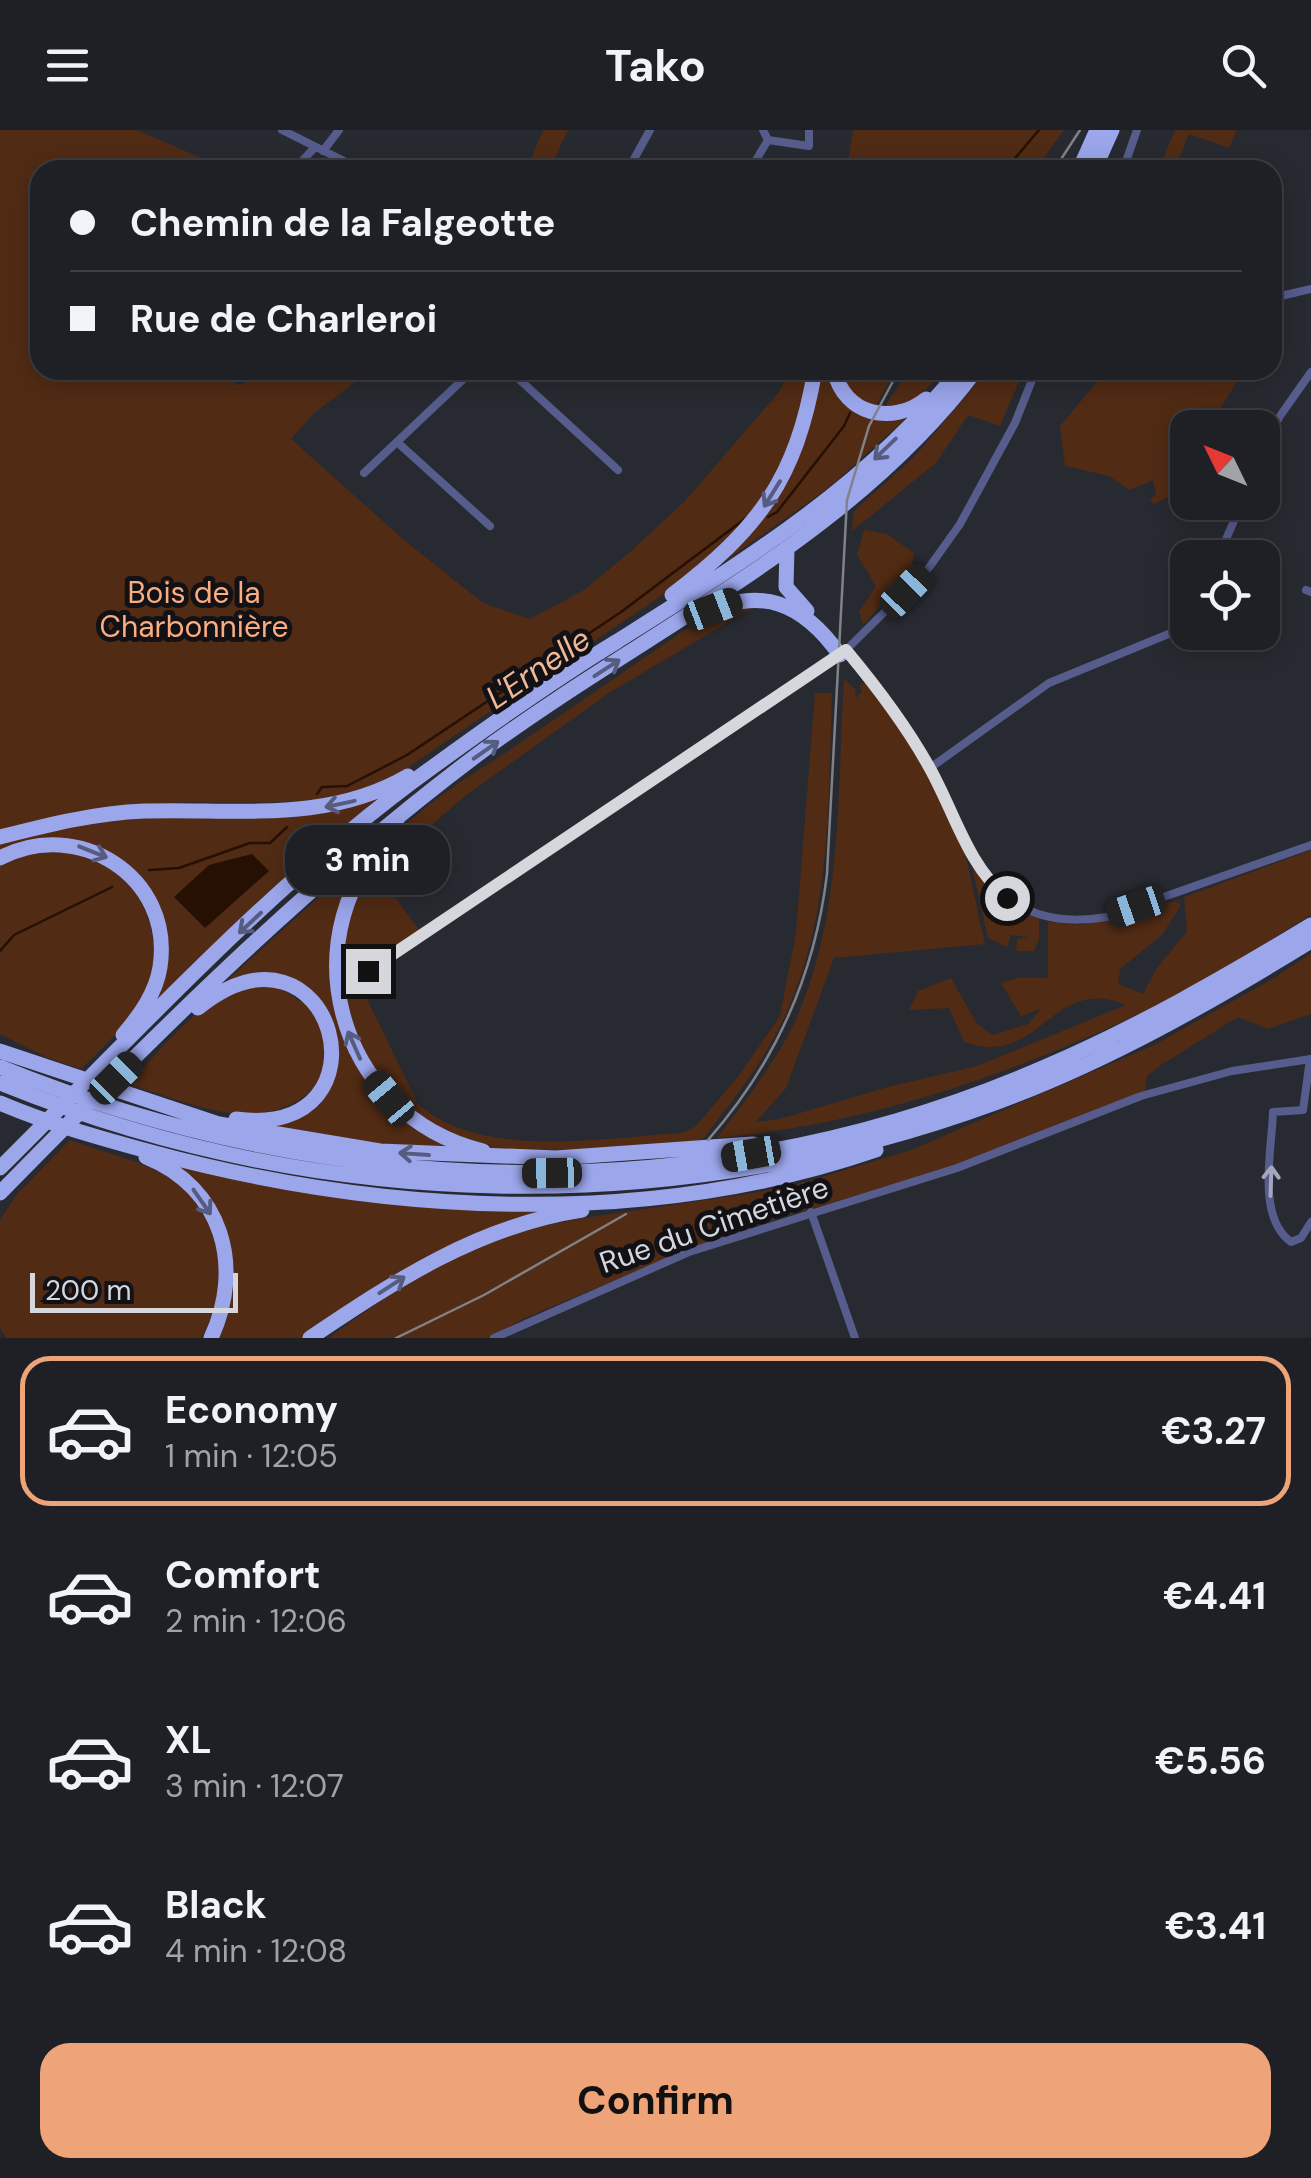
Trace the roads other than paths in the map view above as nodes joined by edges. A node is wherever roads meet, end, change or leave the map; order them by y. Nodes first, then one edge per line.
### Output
1 (282, 130) edge
2 (339, 130) edge
3 (650, 130) edge
4 (763, 130) edge
5 (809, 130) edge
6 (1097, 130) edge
7 (1112, 130) edge
8 (1137, 130) edge
9 (768, 140) junction
10 (319, 149) junction
11 (306, 160) edge
12 (342, 160) edge
13 (634, 160) edge
14 (756, 160) edge
15 (1084, 160) edge
16 (1098, 160) edge
17 (1126, 160) edge
18 (1311, 289) edge
19 (1282, 296) edge
20 (1311, 372) edge
21 (462, 380) edge
22 (520, 380) edge
23 (812, 380) edge
24 (839, 380) edge
25 (949, 380) edge
26 (950, 380) edge
27 (968, 380) edge
28 (1032, 380) edge
29 (1280, 416) edge
30 (396, 442) junction
31 (618, 470) dead end
32 (364, 472) dead end
33 (490, 526) dead end
34 (787, 548) junction
35 (673, 624) junction
36 (1170, 633) edge
37 (613, 643) junction
38 (843, 653) junction
39 (430, 768) junction
40 (930, 768) junction
41 (432, 790) junction
42 (0, 837) edge
43 (1311, 845) edge
44 (0, 858) edge
45 (1311, 924) edge
46 (1311, 941) edge
47 (368, 971) dead end
48 (165, 1030) junction
49 (0, 1042) edge
50 (0, 1051) edge
51 (1311, 1059) edge
52 (0, 1068) edge
53 (101, 1068) junction
54 (56, 1070) junction
55 (0, 1084) edge
56 (41, 1092) junction
57 (1309, 1102) edge
58 (0, 1103) edge
59 (103, 1114) junction
60 (192, 1114) junction
61 (944, 1120) junction
62 (890, 1122) junction
63 (124, 1147) junction
64 (511, 1158) junction
65 (0, 1168) edge
66 (22, 1170) junction
67 (0, 1194) edge
68 (664, 1196) junction
69 (0, 1208) edge
70 (811, 1212) junction
71 (1311, 1222) edge
72 (211, 1338) edge
73 (310, 1338) edge
74 (494, 1338) edge
75 (855, 1338) edge

1 - 10 street
2 - 10 street
3 - 13 street
4 - 9 street
5 - 9 street
6 - 15 highway
7 - 16 highway
8 - 17 street
9 - 14 street
10 - 11 street
10 - 12 street
18 - 19 street
20 - 29 street
21 - 30 street
22 - 31 street
23 -> 37 highway
24 - 25 highway
26 -> 37 highway
27 - 34 highway
28 - 38 street
30 - 32 street
30 - 33 street
34 - 35 highway
34 - 38 highway
35 - 38 highway
41 -> 35 highway
36 - 40 street
37 - 39 highway
38 - 40 street
38 - 47 street
39 -> 42 highway
39 -> 53 highway
40 - 43 street
41 - 48 highway
64 -> 41 highway
44 -> 53 highway
45 - 62 highway
46 - 61 highway
48 - 60 highway
48 - 66 highway
49 - 54 highway
50 - 54 highway
51 - 57 street
51 - 70 street, Rue du Cimetière
52 - 56 highway
53 - 65 highway
54 - 60 highway
55 - 56 highway
56 - 59 highway
71 -> 57 street
58 - 63 highway
59 - 61 highway
59 - 62 highway
64 -> 60 highway
61 - 68 highway
62 - 64 highway
63 - 68 highway
63 -> 72 highway
66 - 67 highway
66 - 69 highway
73 -> 68 highway
70 - 74 street, Rue du Cimetière
70 - 75 street

